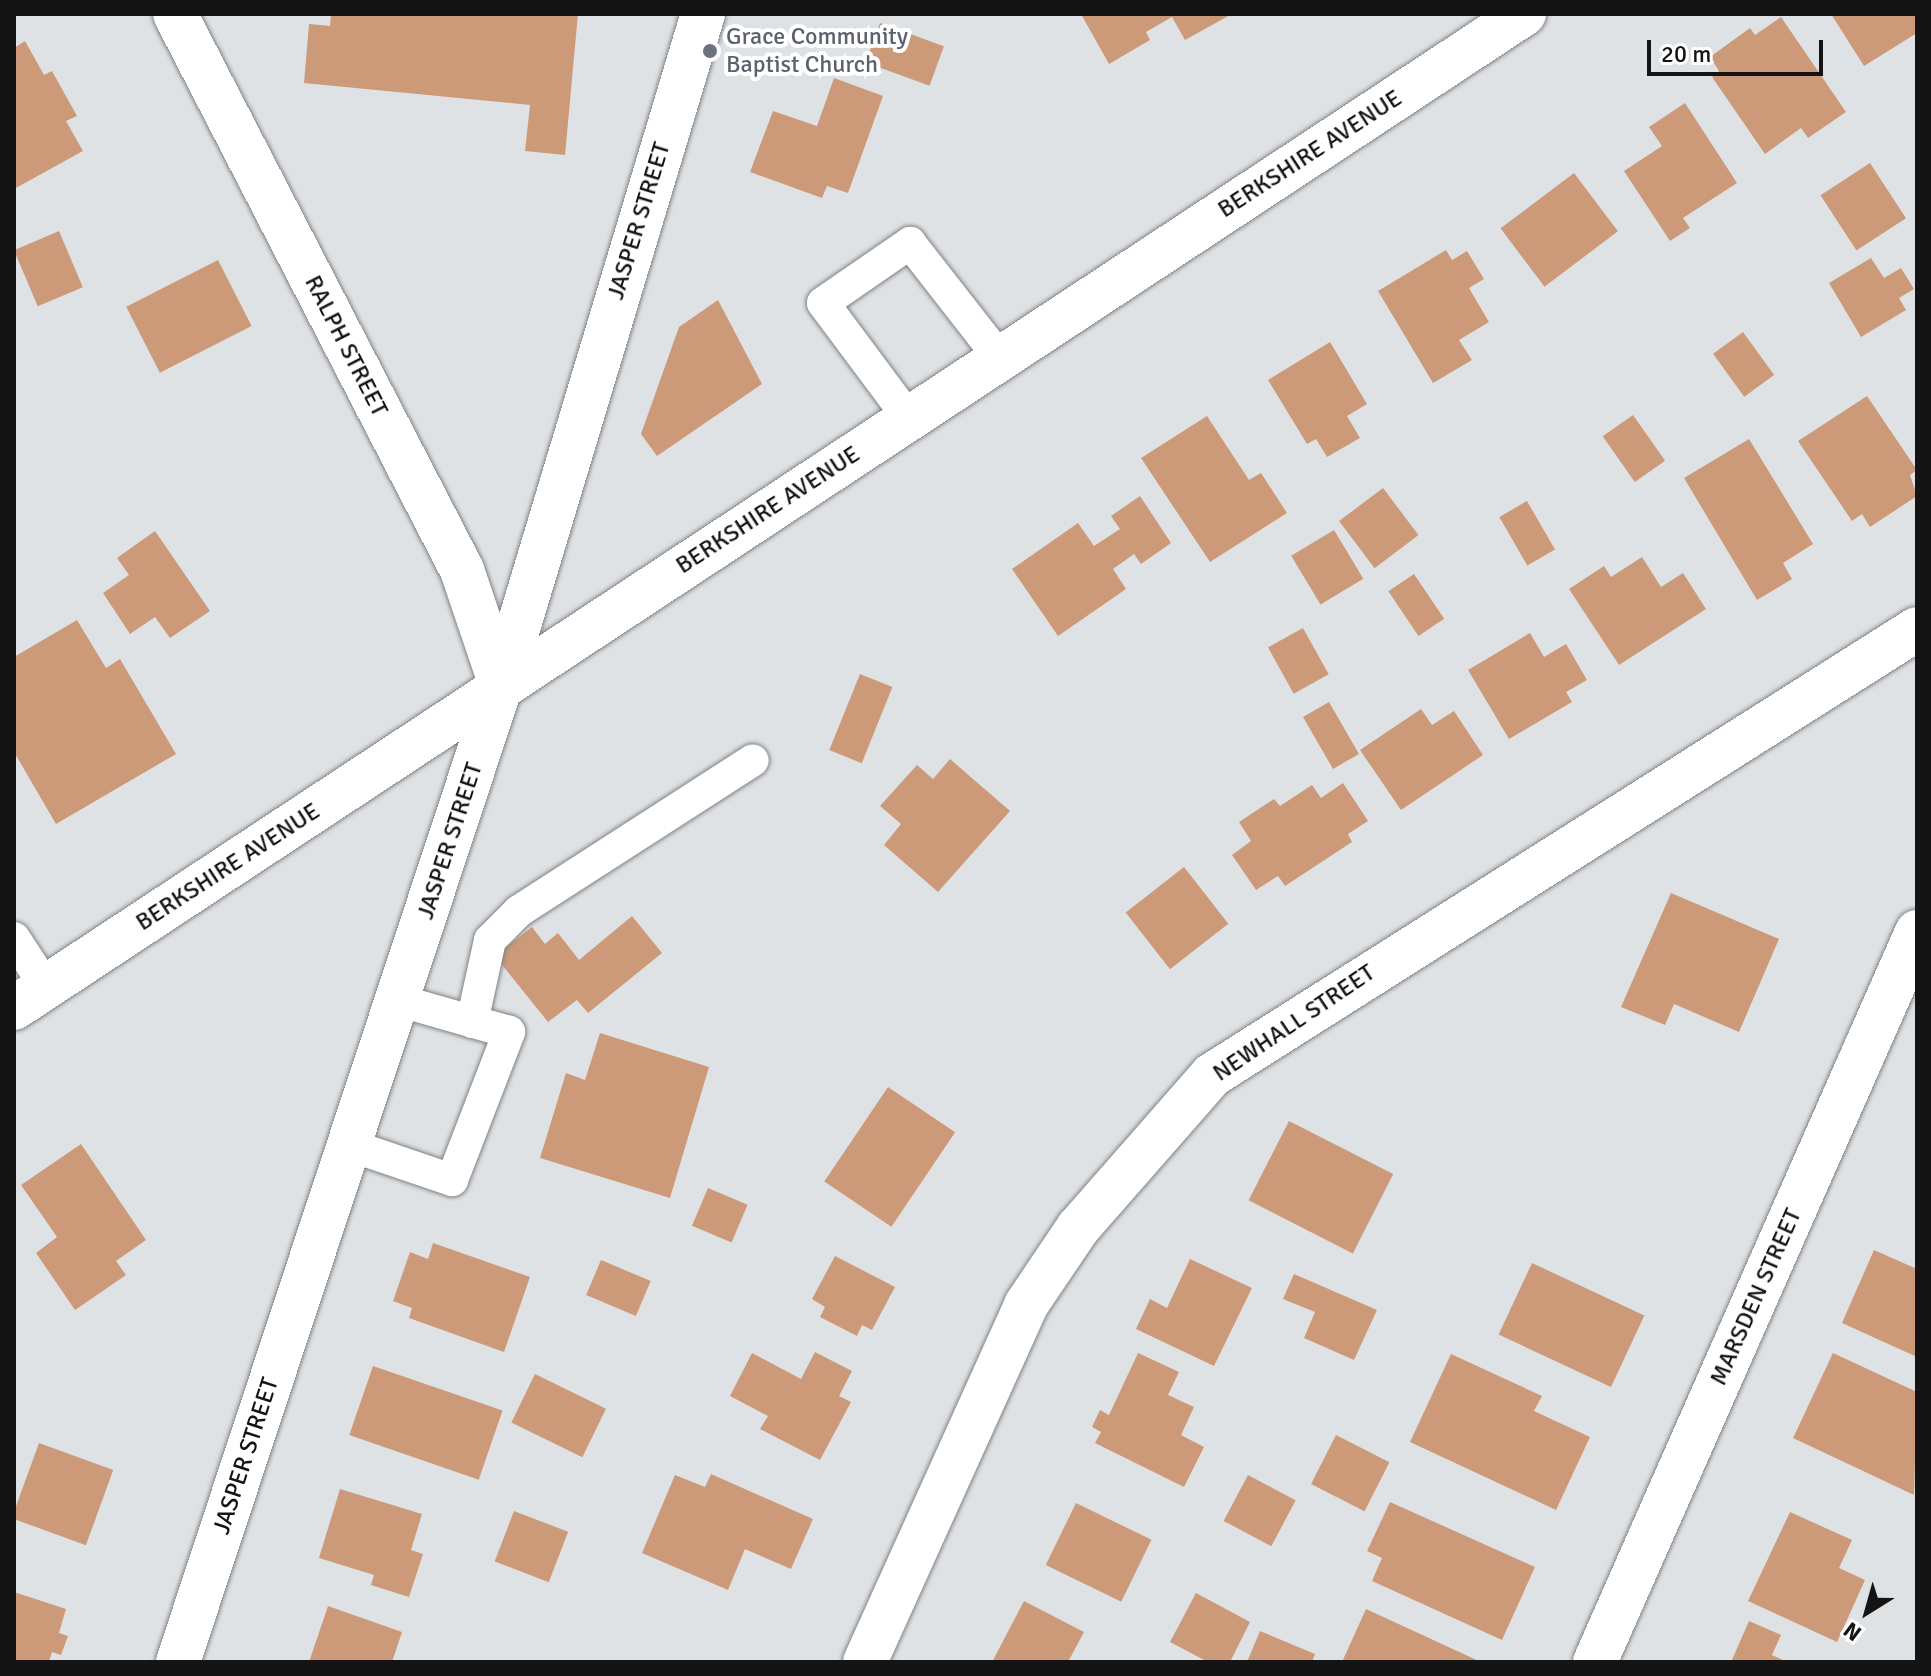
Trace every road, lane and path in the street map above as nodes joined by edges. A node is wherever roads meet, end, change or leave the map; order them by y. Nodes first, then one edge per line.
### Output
1 (175, 14) edge
2 (703, 14) edge
3 (1514, 17) edge
4 (1000, 358) junction
5 (908, 417) junction
6 (1917, 629) edge
7 (501, 685) junction
8 (753, 760) dead end
9 (1917, 932) edge
10 (14, 938) edge
11 (30, 998) edge
12 (397, 1000) junction
13 (472, 1022) junction
14 (349, 1145) junction
15 (178, 1662) edge
16 (865, 1662) edge
17 (1595, 1662) edge

1 - 7 main road, RALPH STREET
2 - 7 main road, JASPER STREET
3 - 4 main road, BERKSHIRE AVENUE
4 - 5 main road, BERKSHIRE AVENUE
4 - 5 lane
5 - 7 main road, BERKSHIRE AVENUE
6 - 16 main road, NEWHALL STREET
7 - 11 main road, BERKSHIRE AVENUE
7 - 12 main road, JASPER STREET
8 - 13 lane
9 - 17 main road, MARSDEN STREET
10 - 11 lane
12 - 13 lane
12 - 14 main road, JASPER STREET
13 - 14 lane
14 - 15 main road, JASPER STREET

